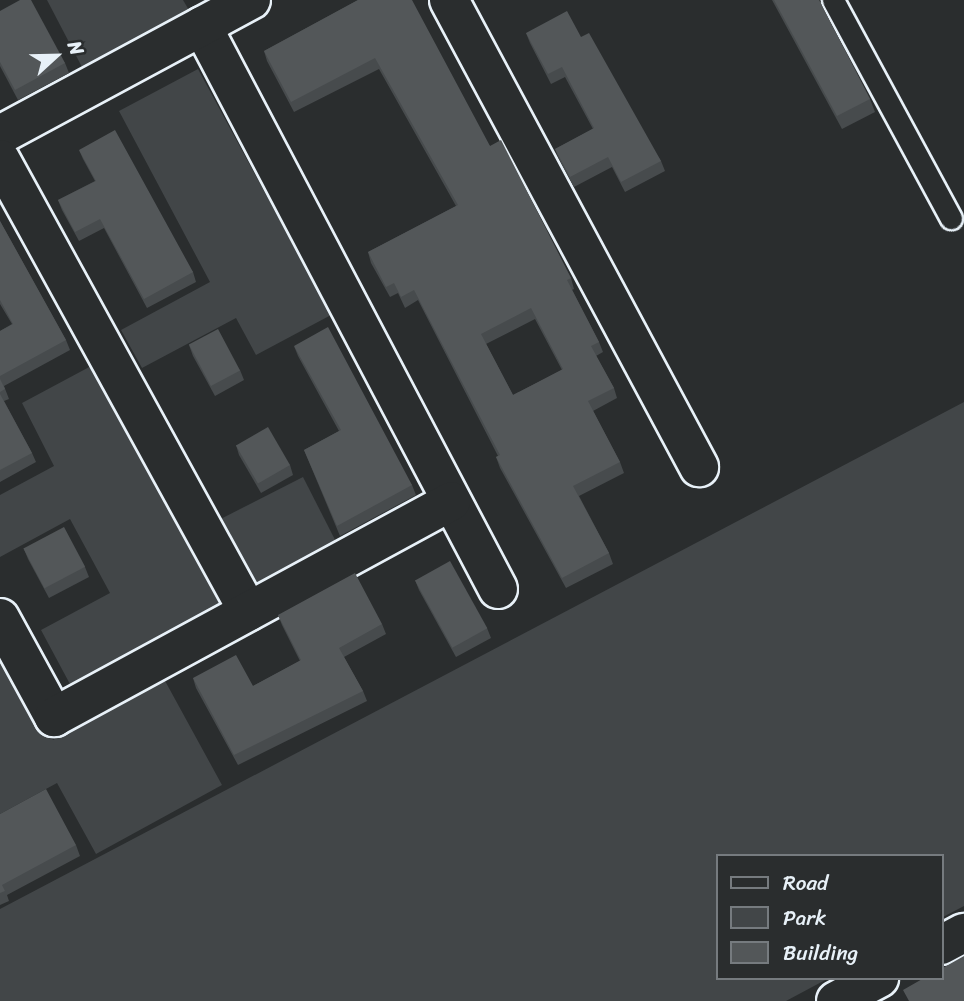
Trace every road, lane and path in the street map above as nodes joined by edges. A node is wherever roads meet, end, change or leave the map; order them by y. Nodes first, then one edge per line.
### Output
1 (251, 0) edge
2 (449, 0) edge
3 (833, 0) edge
4 (202, 26) junction
5 (0, 135) edge
6 (0, 159) edge
7 (951, 218) dead end
8 (699, 467) dead end
9 (451, 501) junction
10 (498, 589) dead end
11 (248, 611) junction
12 (0, 618) edge
13 (964, 933) edge
14 (943, 944) edge
15 (875, 980) edge
16 (836, 1001) edge

1 - 4 street
2 - 8 street
3 - 7 lane
4 - 5 street
4 - 9 street
6 - 11 street
9 - 10 street
9 - 11 street
11 - 12 street
13 - 14 street
15 - 16 street

